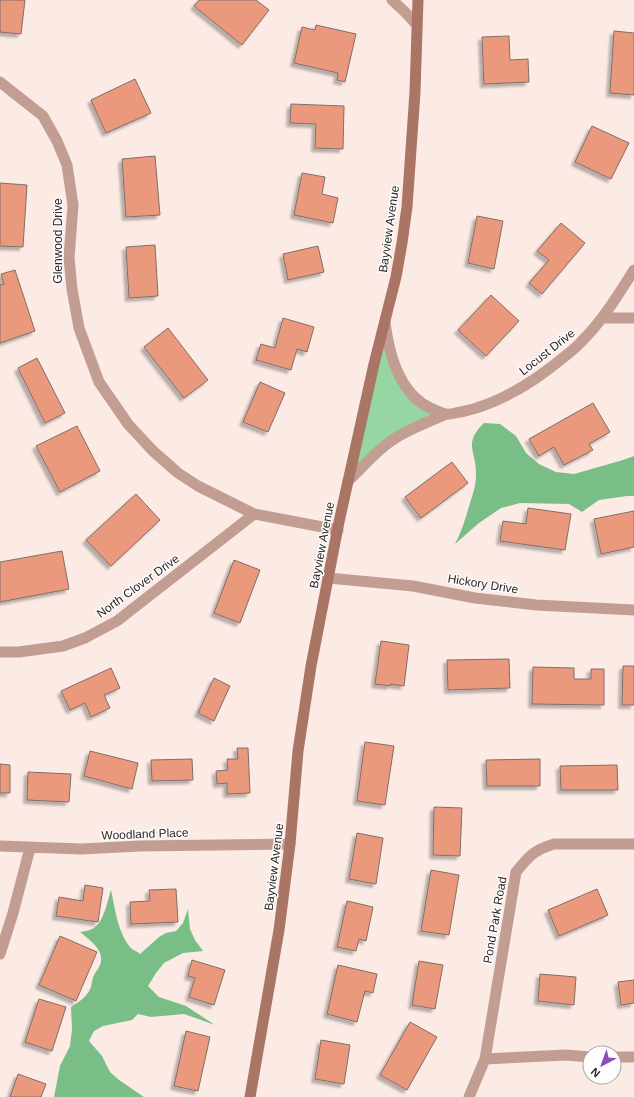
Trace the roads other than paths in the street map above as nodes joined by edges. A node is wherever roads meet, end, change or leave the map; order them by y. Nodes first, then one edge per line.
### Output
1 (392, 0) edge
2 (418, 0) edge
3 (417, 25) junction
4 (0, 82) edge
5 (634, 270) edge
6 (602, 318) junction
7 (634, 318) edge
8 (385, 322) junction
9 (447, 414) junction
10 (348, 481) junction
11 (254, 514) junction
12 (338, 530) junction
13 (328, 578) junction
14 (634, 610) edge
15 (0, 652) edge
16 (290, 844) junction
17 (634, 844) edge
18 (0, 846) edge
19 (30, 848) junction
20 (0, 954) edge
21 (582, 1056) edge
22 (622, 1057) edge
23 (634, 1057) edge
24 (485, 1059) junction
25 (250, 1097) edge
26 (469, 1097) edge

1 - 3 street
2 - 3 main road, Bayview Avenue
3 - 8 main road, Bayview Avenue
4 - 11 street, Glenwood Drive
5 - 6 street, Locust Drive
6 - 7 street
6 - 9 street, Locust Drive
8 - 9 street, Locust Drive
8 - 10 main road, Bayview Avenue
9 - 10 street, Locust Drive
10 - 12 main road, Bayview Avenue
11 - 12 street, Glenwood Drive
11 - 15 street, North Clover Drive
12 - 13 main road, Bayview Avenue
13 - 14 street, Hickory Drive
13 - 16 main road, Bayview Avenue
16 - 19 street, Woodland Place
16 - 25 main road, Bayview Avenue
17 - 24 street, Pond Park Road
18 - 19 street, Woodland Place
19 - 20 street
21 - 24 street
22 - 23 street
24 - 26 street, Pond Park Road

